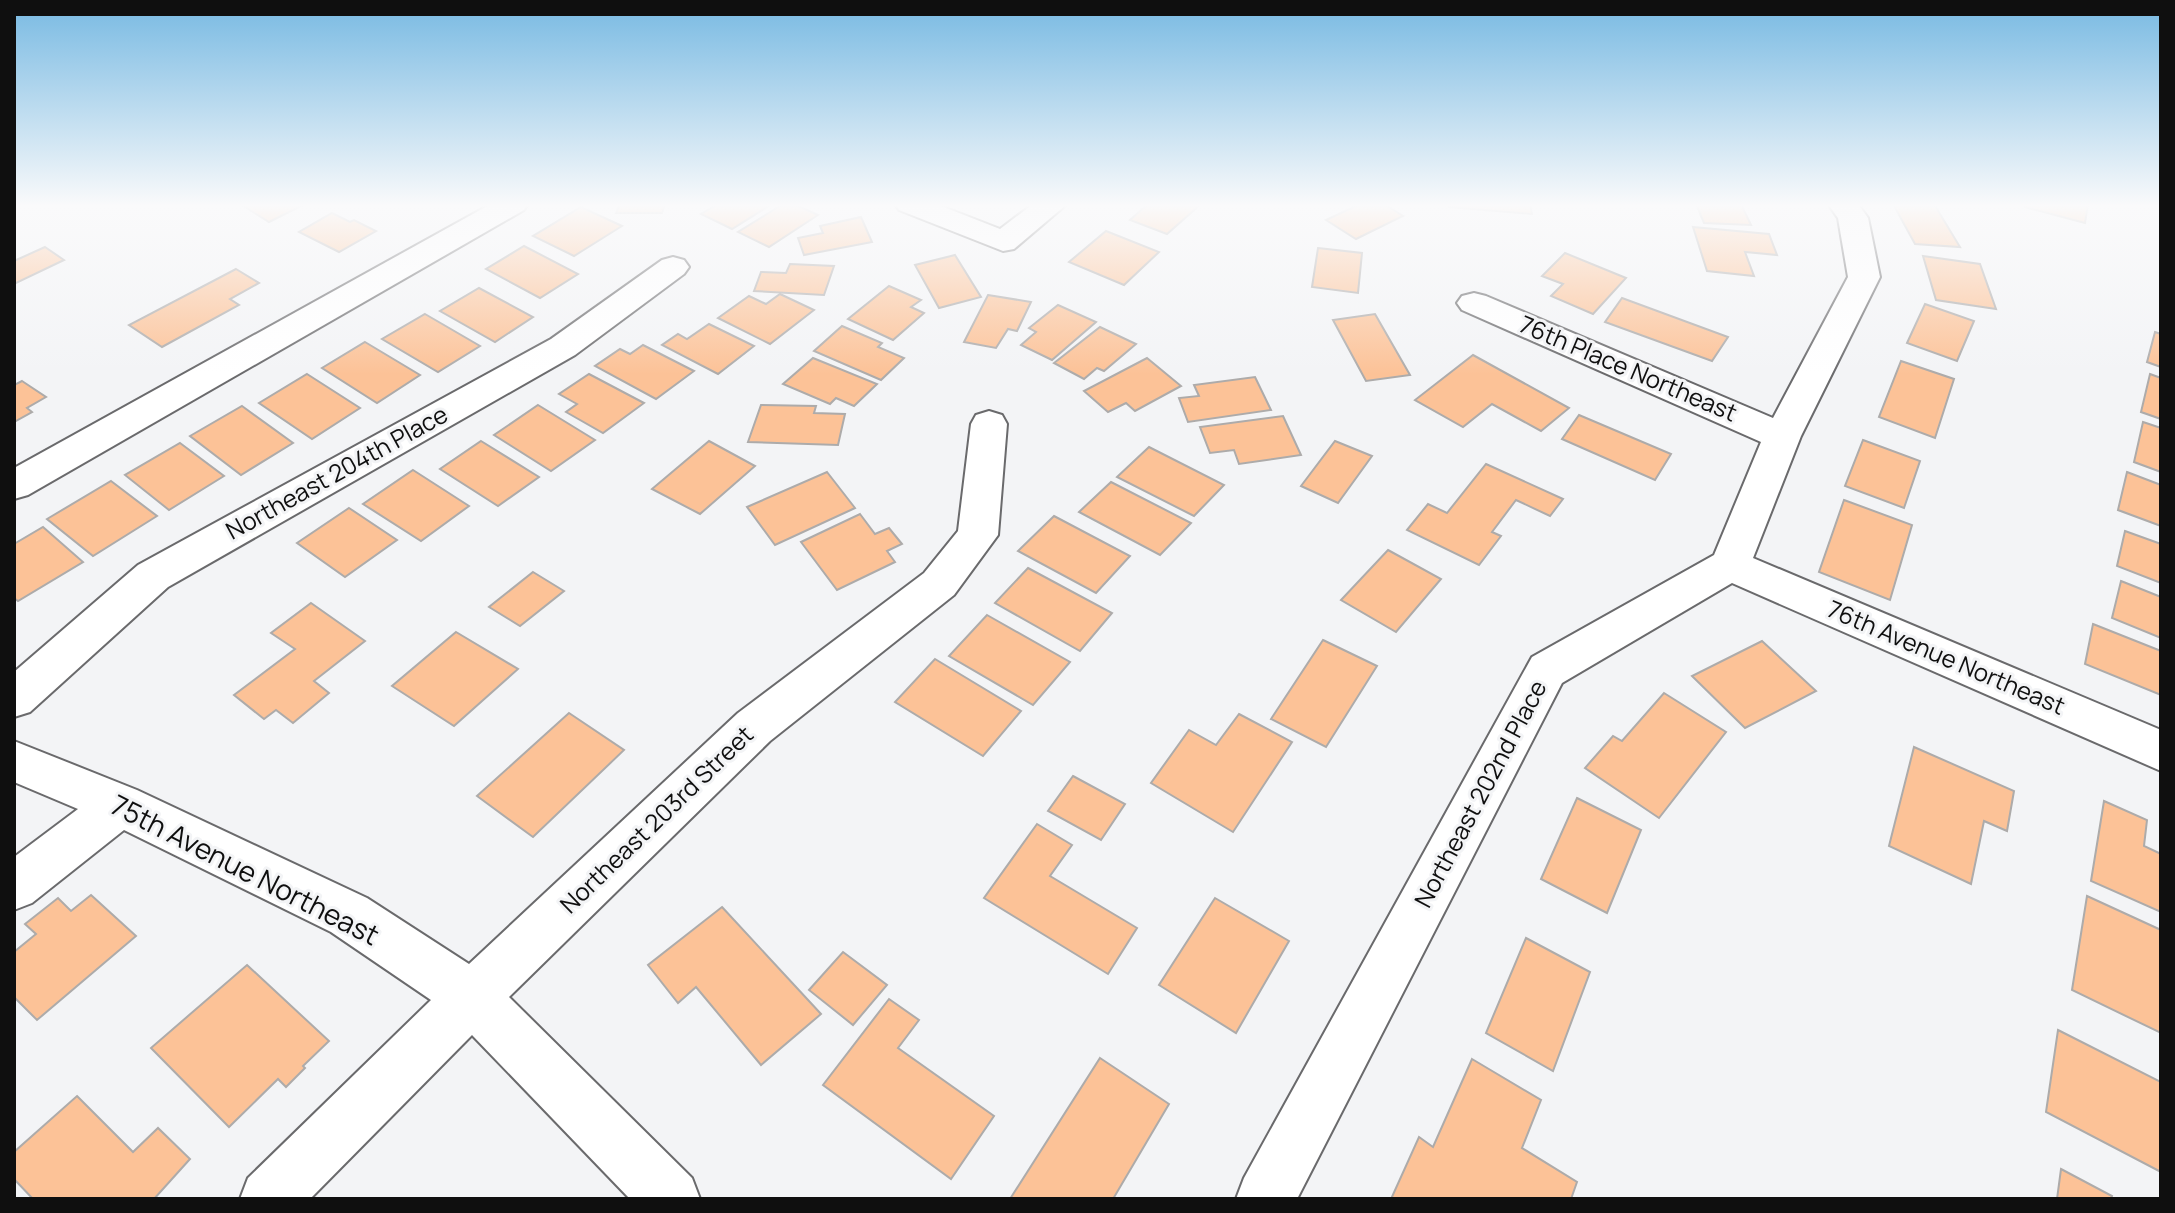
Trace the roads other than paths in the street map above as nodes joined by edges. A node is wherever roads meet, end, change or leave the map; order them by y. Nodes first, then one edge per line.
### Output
1 (411, 261) edge
2 (1861, 261) edge
3 (673, 267) dead end
4 (1474, 303) dead end
5 (989, 424) dead end
6 (1782, 436) junction
7 (14, 485) edge
8 (1730, 565) junction
9 (14, 699) edge
10 (2161, 751) edge
11 (14, 761) edge
12 (120, 805) junction
13 (14, 887) edge
14 (472, 997) junction
15 (269, 1199) edge
16 (671, 1199) edge
17 (1265, 1199) edge

1 - 7 street
2 - 6 street
3 - 9 street, Northeast 204th Place
4 - 6 street, 76th Place Northeast
5 - 14 street, Northeast 203rd Street
6 - 8 street
8 - 10 street, 76th Avenue Northeast
8 - 17 street, Northeast 202nd Place
11 - 12 street, 75th Avenue Northeast
12 - 13 street
12 - 14 street, 75th Avenue Northeast
14 - 15 street, Northeast 203rd Street
14 - 16 street, 75th Avenue Northeast

